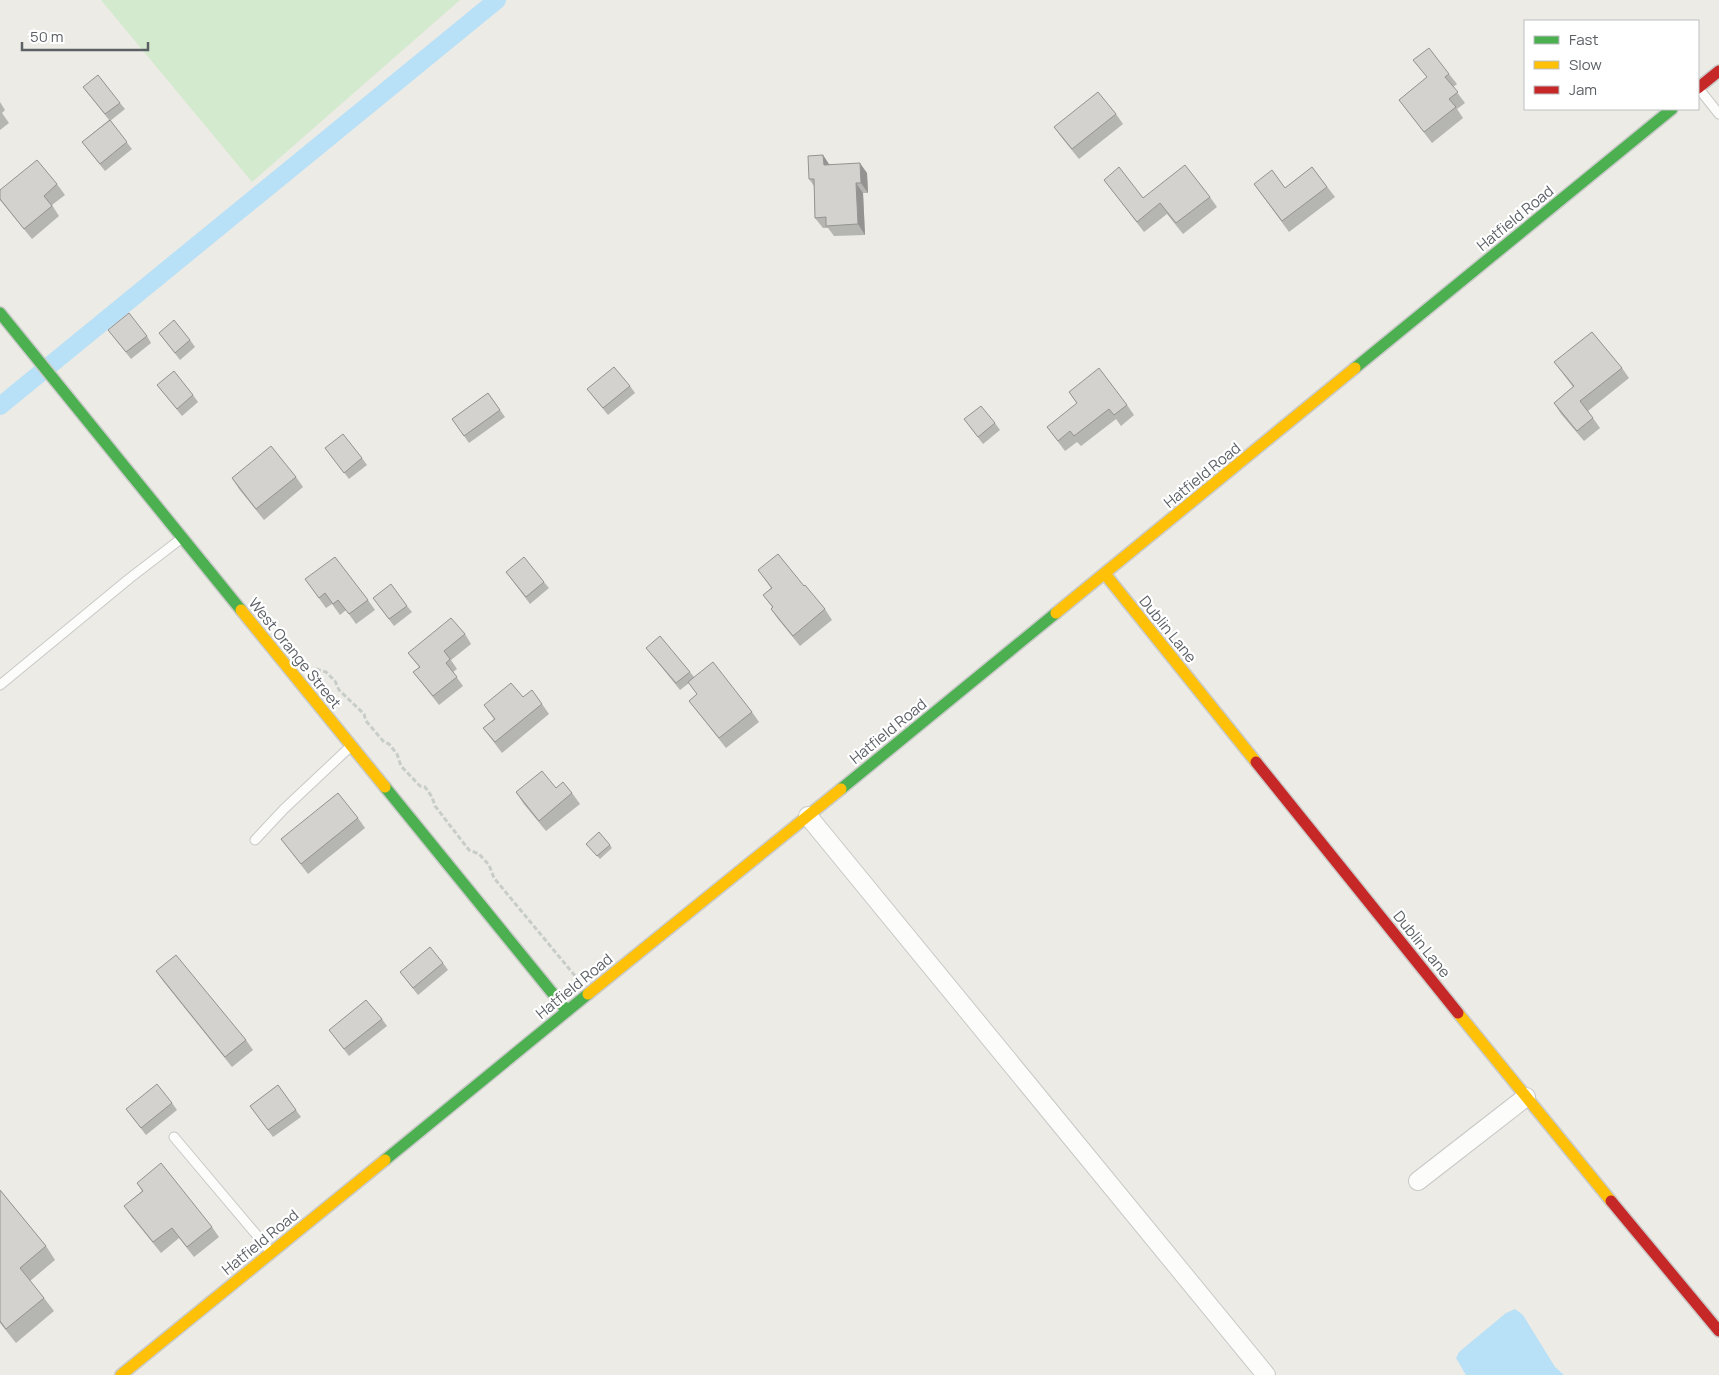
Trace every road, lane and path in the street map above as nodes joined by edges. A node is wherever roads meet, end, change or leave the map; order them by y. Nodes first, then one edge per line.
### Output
1 (1719, 71) edge
2 (1699, 87) edge
3 (1699, 89) edge
4 (1671, 110) edge
5 (1719, 114) edge
6 (0, 313) edge
7 (182, 538) junction
8 (1104, 574) junction
9 (0, 684) edge
10 (352, 746) junction
11 (808, 816) junction
12 (255, 840) dead end
13 (566, 1011) junction
14 (1526, 1096) junction
15 (174, 1137) dead end
16 (1418, 1181) dead end
17 (271, 1253) junction
18 (1719, 1332) edge
19 (121, 1375) edge
20 (1266, 1375) edge

1 - 2 street
3 - 5 lane
4 - 8 street, Hatfield Road
6 - 7 street, West Orange Street
7 - 9 lane
7 - 10 street, West Orange Street
8 - 11 street, Hatfield Road
8 - 14 street, Dublin Lane
10 - 12 lane
10 - 13 street, West Orange Street
11 - 13 street, Hatfield Road
11 - 20 street
13 - 17 street, Hatfield Road
14 - 16 street
14 - 18 street, Dublin Lane
15 - 17 lane
17 - 19 street, Hatfield Road

